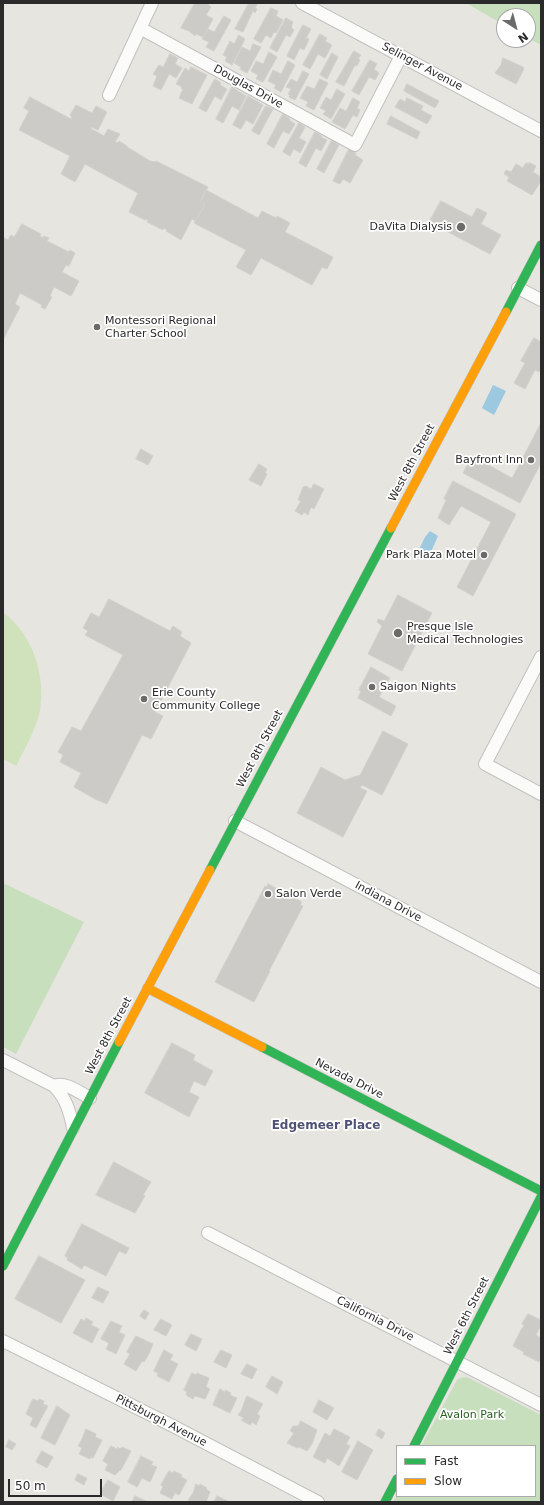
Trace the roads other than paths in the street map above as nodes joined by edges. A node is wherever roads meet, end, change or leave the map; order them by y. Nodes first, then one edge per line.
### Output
1 (152, 3) edge
2 (302, 3) edge
3 (140, 28) junction
4 (401, 56) junction
5 (109, 95) dead end
6 (541, 131) edge
7 (541, 245) edge
8 (518, 288) junction
9 (541, 300) edge
10 (541, 657) edge
11 (541, 794) edge
12 (235, 822) junction
13 (541, 982) edge
14 (147, 988) junction
15 (3, 1060) edge
16 (54, 1086) junction
17 (90, 1098) junction
18 (74, 1128) junction
19 (541, 1191) edge
20 (541, 1197) edge
21 (208, 1233) dead end
22 (3, 1266) edge
23 (3, 1340) edge
24 (458, 1361) junction
25 (541, 1405) edge
26 (415, 1445) edge
27 (396, 1481) edge
28 (318, 1502) edge
29 (385, 1502) edge

1 - 3 street
2 - 4 street, Selinger Avenue
3 - 4 street, Douglas Drive
3 - 5 street
4 - 6 street, Selinger Avenue
7 - 8 main road, West 8th Street
8 - 9 street
8 - 12 main road, West 8th Street
10 - 11 street
12 - 13 street, Indiana Drive
12 - 14 main road, West 8th Street
14 - 17 main road, West 8th Street
14 - 19 main road, Nevada Drive
15 - 16 street
16 - 17 street
16 - 18 street
17 - 18 main road, West 8th Street
18 - 22 main road, West 8th Street
20 - 24 main road, West 6th Street
21 - 24 street, California Drive
23 - 28 street, Pittsburgh Avenue
24 - 25 street, California Drive
24 - 26 main road, West 6th Street
27 - 29 main road

